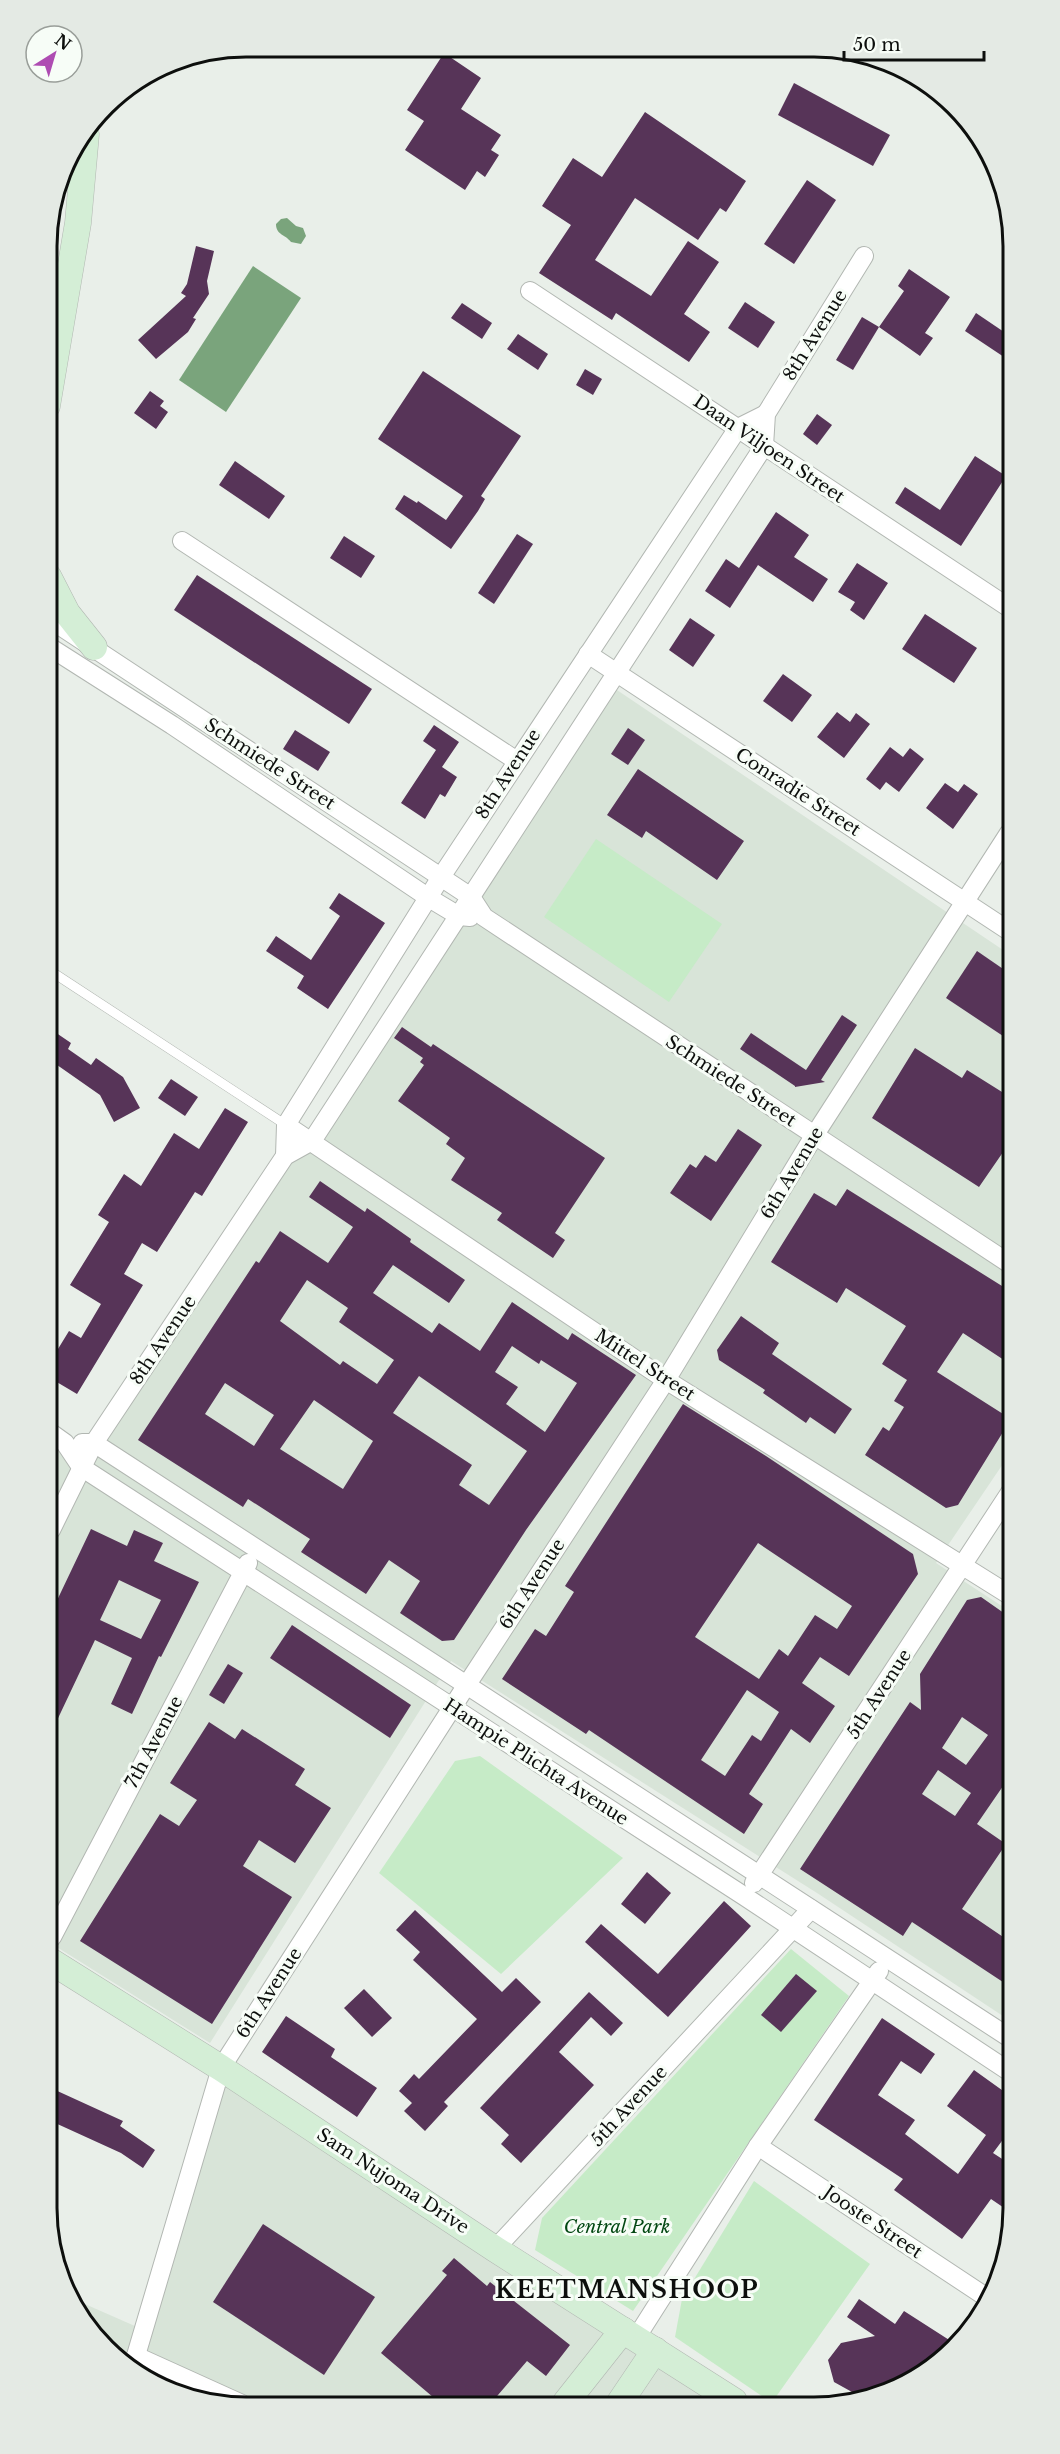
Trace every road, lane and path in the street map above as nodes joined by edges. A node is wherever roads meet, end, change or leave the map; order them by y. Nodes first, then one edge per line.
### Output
1 (85, 148) edge
2 (864, 256) dead end
3 (530, 291) dead end
4 (57, 351) edge
5 (766, 414) junction
6 (738, 428) junction
7 (764, 446) junction
8 (182, 541) dead end
9 (57, 594) edge
10 (1003, 604) edge
11 (57, 624) edge
12 (94, 647) junction
13 (57, 652) edge
14 (588, 654) junction
15 (617, 672) junction
16 (517, 760) junction
17 (1003, 842) edge
18 (441, 877) junction
19 (471, 897) junction
20 (429, 898) junction
21 (964, 902) junction
22 (459, 916) junction
23 (484, 917) junction
24 (1003, 927) edge
25 (57, 975) edge
26 (286, 1125) junction
27 (814, 1136) junction
28 (312, 1141) junction
29 (285, 1156) junction
30 (1003, 1259) edge
31 (666, 1380) junction
32 (58, 1438) edge
33 (94, 1443) junction
34 (81, 1467) junction
35 (1003, 1503) edge
36 (57, 1517) edge
37 (256, 1548) junction
38 (963, 1565) junction
39 (243, 1571) junction
40 (1003, 1591) edge
41 (466, 1686) junction
42 (452, 1708) junction
43 (760, 1875) junction
44 (744, 1896) junction
45 (811, 1909) junction
46 (57, 1927) edge
47 (794, 1930) junction
48 (886, 1959) junction
49 (57, 1965) edge
50 (872, 1981) junction
51 (1003, 2034) edge
52 (1003, 2067) edge
53 (221, 2068) junction
54 (758, 2146) junction
55 (495, 2249) junction
56 (982, 2294) edge
57 (638, 2339) junction
58 (134, 2360) edge
59 (141, 2365) edge
60 (218, 2394) edge
61 (572, 2397) edge
62 (621, 2397) edge
63 (728, 2397) edge

1 - 4 main road
2 - 5 street, 8th Avenue
3 - 6 street, Daan Viljoen Street
5 - 6 street, 8th Avenue
5 - 7 street, 8th Avenue
6 - 7 street, Daan Viljoen Street
6 - 14 street, 8th Avenue
7 - 10 street, Daan Viljoen Street
7 - 15 street, 8th Avenue
8 - 16 street
9 - 12 main road
11 - 12 street, Schmiede Street
12 - 18 street, Schmiede Street
13 - 20 street, Schmiede Street
14 - 15 street, Conradie Street
14 - 16 street, 8th Avenue
15 - 19 street, 8th Avenue
15 - 21 street, Conradie Street
16 - 18 street, 8th Avenue
17 - 21 street, 6th Avenue
18 - 19 street, Schmiede Street
18 - 20 street, 8th Avenue
19 - 22 street, 8th Avenue
19 - 23 street, Schmiede Street
20 - 22 street, Schmiede Street
20 - 26 street, 8th Avenue
21 - 24 street, Conradie Street
21 - 27 street, 6th Avenue
22 - 23 street, Schmiede Street
22 - 28 street, 8th Avenue
23 - 27 street, Schmiede Street
25 - 26 lane
26 - 28 street, Mittel Street
26 - 29 street
27 - 30 street, Schmiede Street
27 - 31 street, 6th Avenue
28 - 29 street, 8th Avenue
28 - 31 street, Mittel Street
29 - 33 street, 8th Avenue
31 - 38 street, Mittel Street
31 - 41 street, 6th Avenue
32 - 33 street, Hampie Plichta Avenue
32 - 34 street, Hampie Plichta Avenue
33 - 34 street, 8th Avenue
33 - 37 street, Hampie Plichta Avenue
34 - 36 street, 8th Avenue
34 - 39 street, Hampie Plichta Avenue
35 - 38 street, 5th Avenue
37 - 39 street, 7th Avenue
37 - 41 street, Hampie Plichta Avenue
38 - 40 street, Mittel Street
38 - 43 street, 5th Avenue
39 - 42 street, Hampie Plichta Avenue
39 - 46 street, 7th Avenue
41 - 42 street, 6th Avenue
41 - 43 street, Hampie Plichta Avenue
42 - 44 street, Hampie Plichta Avenue
42 - 53 street, 6th Avenue
43 - 44 street, 5th Avenue
43 - 45 street, Hampie Plichta Avenue
44 - 47 street, Hampie Plichta Avenue
45 - 47 street, 5th Avenue
45 - 48 street, Hampie Plichta Avenue
47 - 50 street, Hampie Plichta Avenue
47 - 55 street, 5th Avenue
48 - 50 street
48 - 51 street, Hampie Plichta Avenue
49 - 53 main road, Sam Nujoma Drive
50 - 52 street, Hampie Plichta Avenue
50 - 54 street
53 - 55 main road, Sam Nujoma Drive
53 - 58 street, 6th Avenue
54 - 56 street, Jooste Street
54 - 57 street
55 - 57 main road, Sam Nujoma Drive
57 - 61 main road
57 - 62 main road
57 - 63 main road, Sam Nujoma Drive
59 - 60 street

